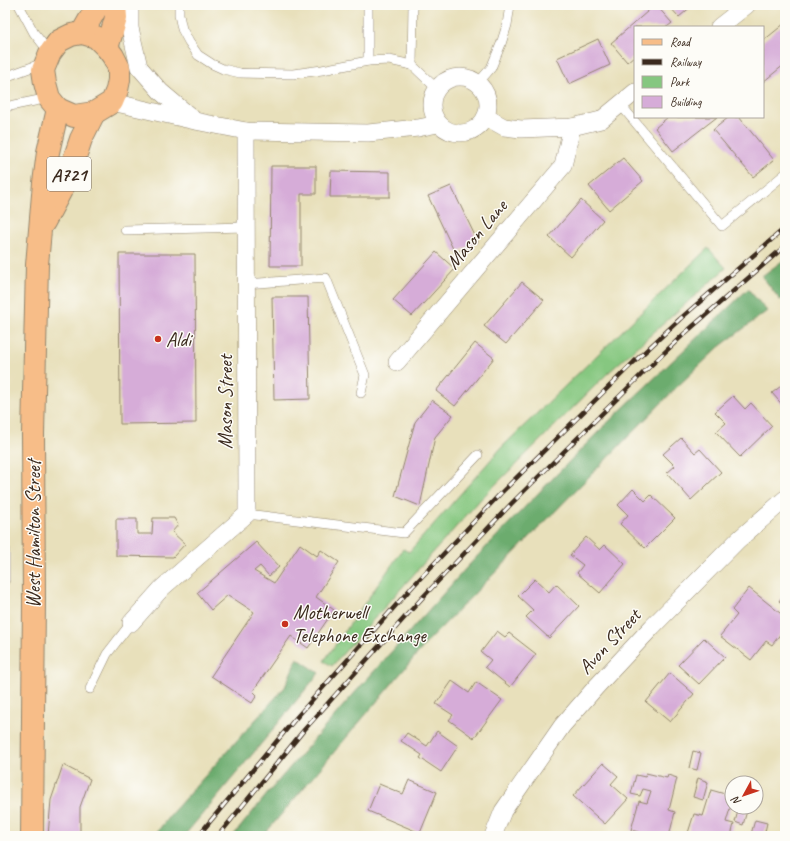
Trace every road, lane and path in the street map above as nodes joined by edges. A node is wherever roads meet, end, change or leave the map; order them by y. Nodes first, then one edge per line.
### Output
1 (19, 5) edge
2 (98, 5) edge
3 (114, 5) edge
4 (130, 5) edge
5 (179, 5) edge
6 (368, 5) edge
7 (413, 5) edge
8 (510, 5) edge
9 (747, 5) edge
10 (719, 26) edge
11 (82, 32) junction
12 (107, 48) junction
13 (48, 57) junction
14 (368, 61) junction
15 (412, 65) junction
16 (5, 77) edge
17 (478, 83) junction
18 (436, 88) junction
19 (634, 93) edge
20 (53, 103) junction
21 (620, 104) junction
22 (5, 107) edge
23 (103, 107) junction
24 (486, 117) junction
25 (195, 121) junction
26 (438, 124) junction
27 (572, 127) junction
28 (246, 131) junction
29 (785, 174) edge
30 (246, 227) junction
31 (125, 230) dead end
32 (39, 232) junction
33 (247, 284) junction
34 (397, 362) dead end
35 (361, 393) dead end
36 (478, 455) dead end
37 (785, 499) edge
38 (247, 514) junction
39 (5, 530) edge
40 (5, 580) edge
41 (131, 623) joint
42 (90, 689) dead end
43 (32, 836) edge
44 (493, 836) edge

1 - 13 lane
2 - 11 main road
3 - 12 main road
4 - 25 street
5 - 14 lane
6 - 14 lane
7 - 15 lane
8 - 17 lane
9 - 10 street
11 - 12 main road, A721
11 - 13 main road
12 - 23 main road, A721
13 - 16 lane
13 - 20 main road, A721
14 - 15 lane
15 - 18 lane
17 - 18 street
17 - 24 street
18 - 26 street
19 - 21 street
20 - 22 lane
20 - 23 main road
20 - 32 main road, West Hamilton Street / A721
21 - 27 street
21 - 29 lane
23 - 25 street
23 - 32 main road, West Hamilton Street / A721
24 - 26 street
24 - 27 street
25 - 28 street
26 - 28 street
27 - 34 street, Mason Lane
28 - 30 street, Mason Street
30 - 31 lane
30 - 33 street, Mason Street
32 - 43 main road, West Hamilton Street / A721
33 - 35 lane
33 - 38 street, Mason Street
36 - 38 lane
37 - 44 street, Avon Street
38 - 41 street
39 - 40 lane
41 - 42 lane

